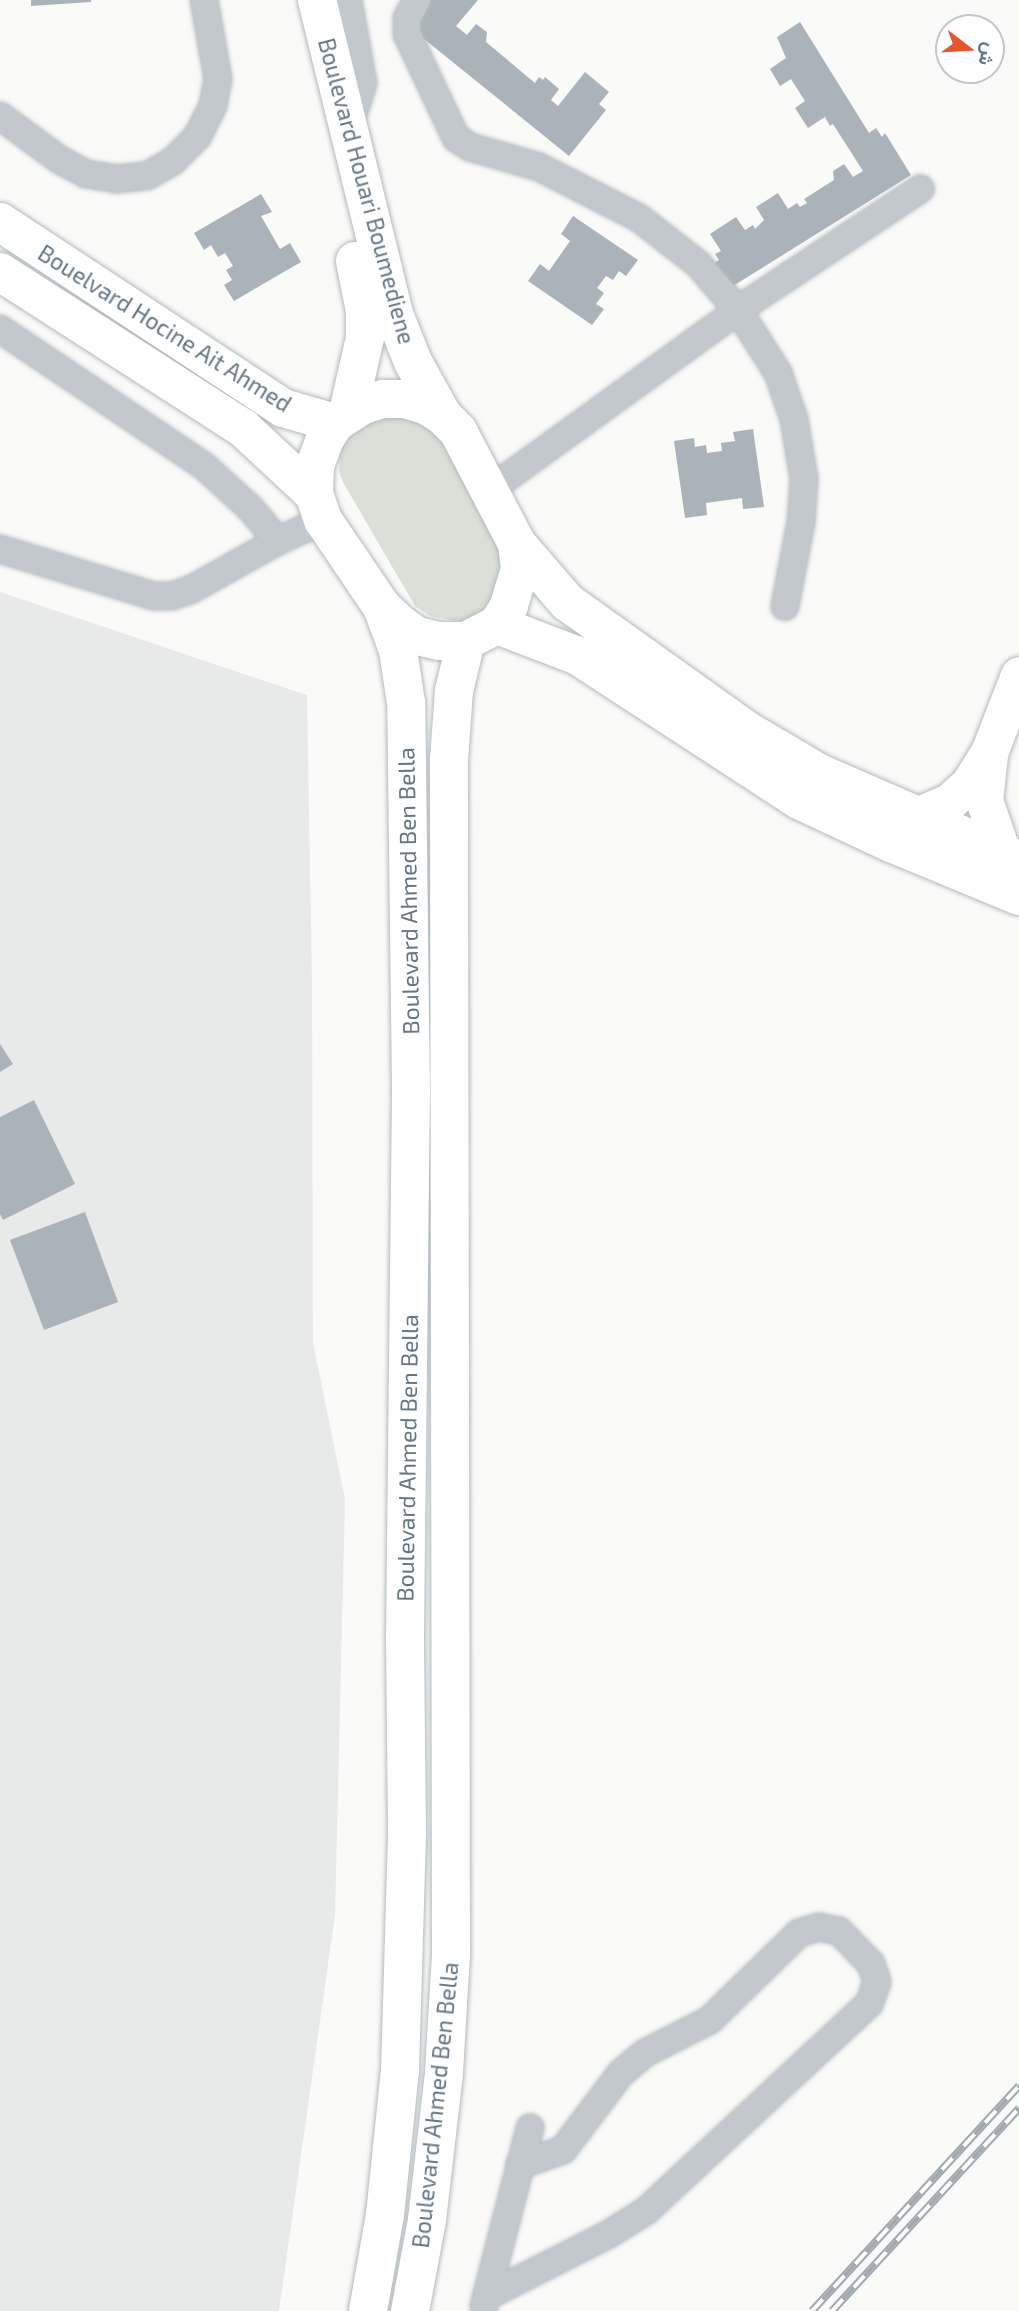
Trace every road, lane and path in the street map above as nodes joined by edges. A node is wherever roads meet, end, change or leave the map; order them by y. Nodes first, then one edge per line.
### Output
1 (204, 0) edge
2 (292, 0) edge
3 (317, 0) edge
4 (348, 0) edge
5 (417, 0) edge
6 (0, 116) edge
7 (349, 128) junction
8 (920, 189) dead end
9 (0, 222) edge
10 (0, 272) edge
11 (738, 310) junction
12 (0, 328) edge
13 (443, 416) junction
14 (342, 418) junction
15 (491, 489) junction
16 (318, 507) junction
17 (278, 541) junction
18 (517, 544) junction
19 (0, 549) edge
20 (785, 606) dead end
21 (382, 607) junction
22 (482, 633) junction
23 (1019, 676) edge
24 (990, 750) junction
25 (914, 817) junction
26 (1010, 856) edge
27 (1019, 896) edge
28 (530, 2128) dead end
29 (520, 2165) junction
30 (485, 2304) edge
31 (368, 2311) edge
32 (411, 2311) edge

1 - 6 street
2 - 14 main road, Boulevard Houari Boumediene
3 - 7 main road, Boulevard Houari Boumediene
4 - 7 street
5 - 11 street
7 - 13 main road, Boulevard Houari Boumediene
8 - 11 street
9 - 14 main road, Bouelvard Hocine Ait Ahmed
10 - 16 main road
11 - 15 street
11 - 20 street
12 - 17 street
13 - 14 main road
13 - 15 main road
14 - 16 main road
15 - 18 main road
16 - 17 street
16 - 21 main road
17 - 19 street
18 - 22 main road
18 - 25 main road
21 - 22 main road
21 - 31 main road, Boulevard Ahmed Ben Bella
22 - 27 main road
22 - 32 main road, Boulevard Ahmed Ben Bella
23 - 24 street
24 - 25 street
24 - 26 street
25 - 26 main road
28 - 29 street
29 - 30 street
29 - 30 street

